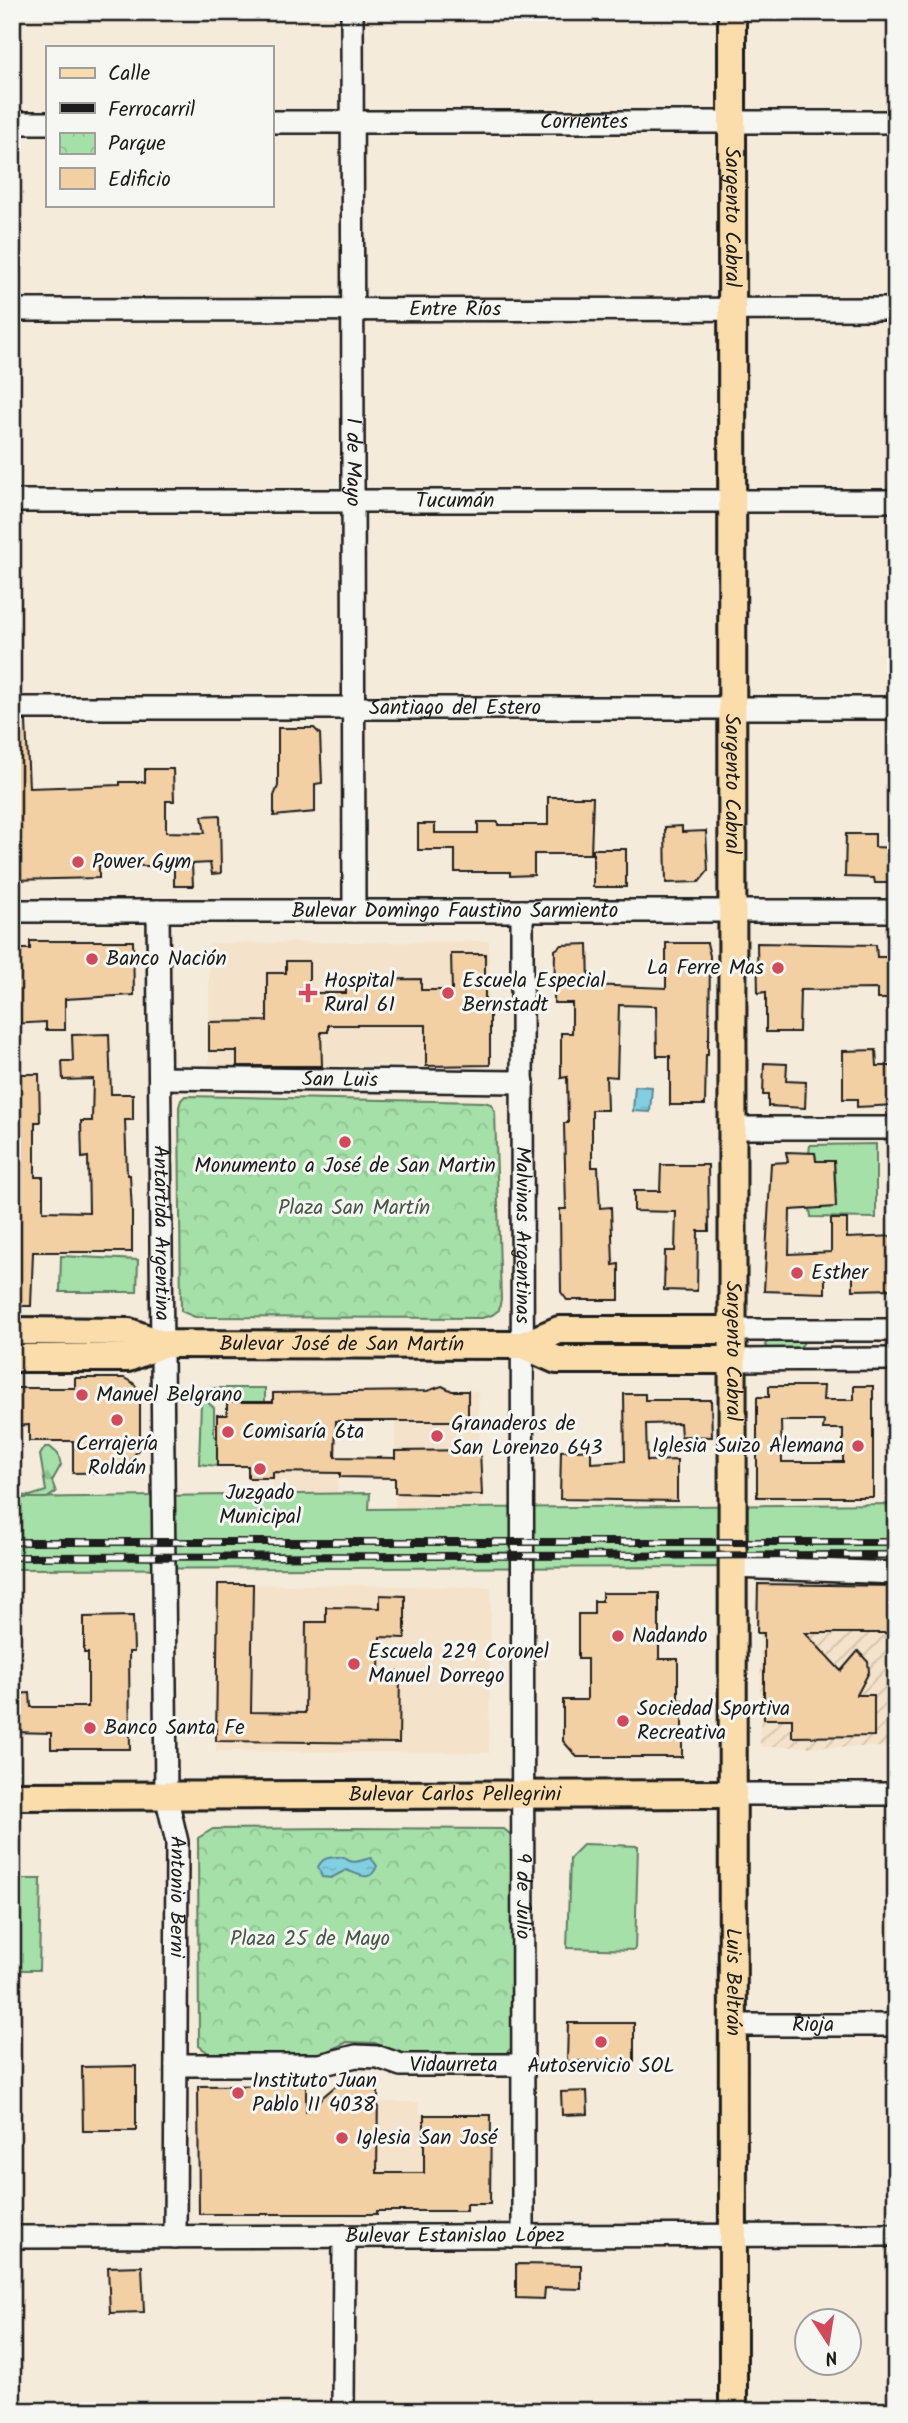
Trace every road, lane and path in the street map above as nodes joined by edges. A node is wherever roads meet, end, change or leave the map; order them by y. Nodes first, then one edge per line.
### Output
1 (352, 12) edge
2 (732, 12) edge
3 (12, 122) edge
4 (46, 122) edge
5 (273, 122) edge
6 (352, 122) junction
7 (732, 122) junction
8 (896, 122) edge
9 (352, 309) junction
10 (732, 309) junction
11 (896, 309) edge
12 (12, 310) edge
13 (12, 501) edge
14 (353, 501) junction
15 (732, 501) junction
16 (896, 501) edge
17 (12, 708) edge
18 (354, 708) junction
19 (896, 708) edge
20 (732, 709) junction
21 (12, 911) edge
22 (158, 911) junction
23 (354, 911) junction
24 (522, 911) junction
25 (733, 911) junction
26 (896, 911) edge
27 (159, 1078) junction
28 (523, 1082) junction
29 (733, 1128) junction
30 (896, 1128) edge
31 (733, 1330) junction
32 (896, 1330) edge
33 (12, 1331) edge
34 (162, 1344) junction
35 (523, 1345) junction
36 (12, 1358) edge
37 (896, 1359) edge
38 (733, 1360) junction
39 (164, 1557) joint
40 (523, 1557) joint
41 (733, 1562) junction
42 (896, 1573) edge
43 (523, 1794) junction
44 (733, 1794) junction
45 (896, 1794) edge
46 (166, 1795) junction
47 (12, 1796) edge
48 (733, 2025) junction
49 (896, 2025) edge
50 (176, 2065) junction
51 (523, 2065) junction
52 (896, 2235) edge
53 (344, 2236) junction
54 (523, 2236) junction
55 (733, 2236) junction
56 (12, 2237) edge
57 (175, 2237) junction
58 (343, 2411) edge
59 (733, 2411) edge

1 - 6 street, 1 de Mayo
2 - 7 main road, Sargento Cabral
3 - 4 street
5 - 6 street, Corrientes
6 - 7 street, Corrientes
6 - 9 street, 1 de Mayo
7 - 8 street, Corrientes
7 - 10 main road, Sargento Cabral
9 - 10 street, Entre Ríos
9 - 12 street, Entre Ríos
9 - 14 street, 1 de Mayo
10 - 11 street, Entre Ríos
10 - 15 main road, Sargento Cabral
13 - 14 street, Tucumán
14 - 15 street, Tucumán
14 - 18 street, 1 de Mayo
15 - 16 street, Tucumán
15 - 20 main road, Sargento Cabral
17 - 18 street, Santiago del Estero
18 - 20 street, Santiago del Estero
18 - 23 street, 1 de Mayo
19 - 20 street, Santiago del Estero
20 - 25 main road, Sargento Cabral
21 - 22 street, Bulevar Domingo Faustino Sarmiento
22 - 23 street, Bulevar Domingo Faustino Sarmiento
22 - 27 street, Antártida Argentina
23 - 24 street, Bulevar Domingo Faustino Sarmiento
24 - 25 street, Bulevar Domingo Faustino Sarmiento
24 - 28 street, Malvinas Argentinas
25 - 26 street, Bulevar Domingo Faustino Sarmiento
25 - 29 main road, Sargento Cabral
27 - 28 street, San Luis
27 - 34 street, Antártida Argentina
28 - 35 street, Malvinas Argentinas
29 - 30 street
29 - 31 main road, Sargento Cabral
31 - 32 street, Bulevar José de San Martín
31 - 35 main road, Bulevar José de San Martín
31 - 38 main road, Sargento Cabral
33 - 34 main road, Bulevar José de San Martín
34 - 35 main road, Bulevar José de San Martín
34 - 36 main road, Bulevar José de San Martín
34 - 39 street, Antártida Argentina
35 - 38 main road, Bulevar José de San Martín
35 - 40 street, Malvinas Argentinas
37 - 38 street, Bulevar José de San Martín
38 - 41 main road, Sargento Cabral
39 - 46 street, Antonio Berni
40 - 43 street, 9 de Julio
41 - 42 street
41 - 44 main road, Luis Beltrán
43 - 44 main road, Bulevar Carlos Pellegrini
43 - 46 main road, Bulevar Carlos Pellegrini
43 - 51 street, 9 de Julio
44 - 45 street, Bulevar Carlos Pellegrini
44 - 48 main road, Luis Beltrán
46 - 47 main road, Bulevar Carlos Pellegrini
46 - 50 street, Antonio Berni
48 - 49 street, Rioja
48 - 55 main road, Luis Beltrán
50 - 51 street, Vidaurreta
50 - 57 street, Antonio Berni
51 - 54 street, 9 de Julio
52 - 55 street, Bulevar Estanislao López
53 - 54 street, Bulevar Estanislao López
53 - 57 street, Bulevar Estanislao López
53 - 58 street
54 - 55 street, Bulevar Estanislao López
55 - 59 main road, Luis Beltrán
56 - 57 street, Bulevar Estanislao López

